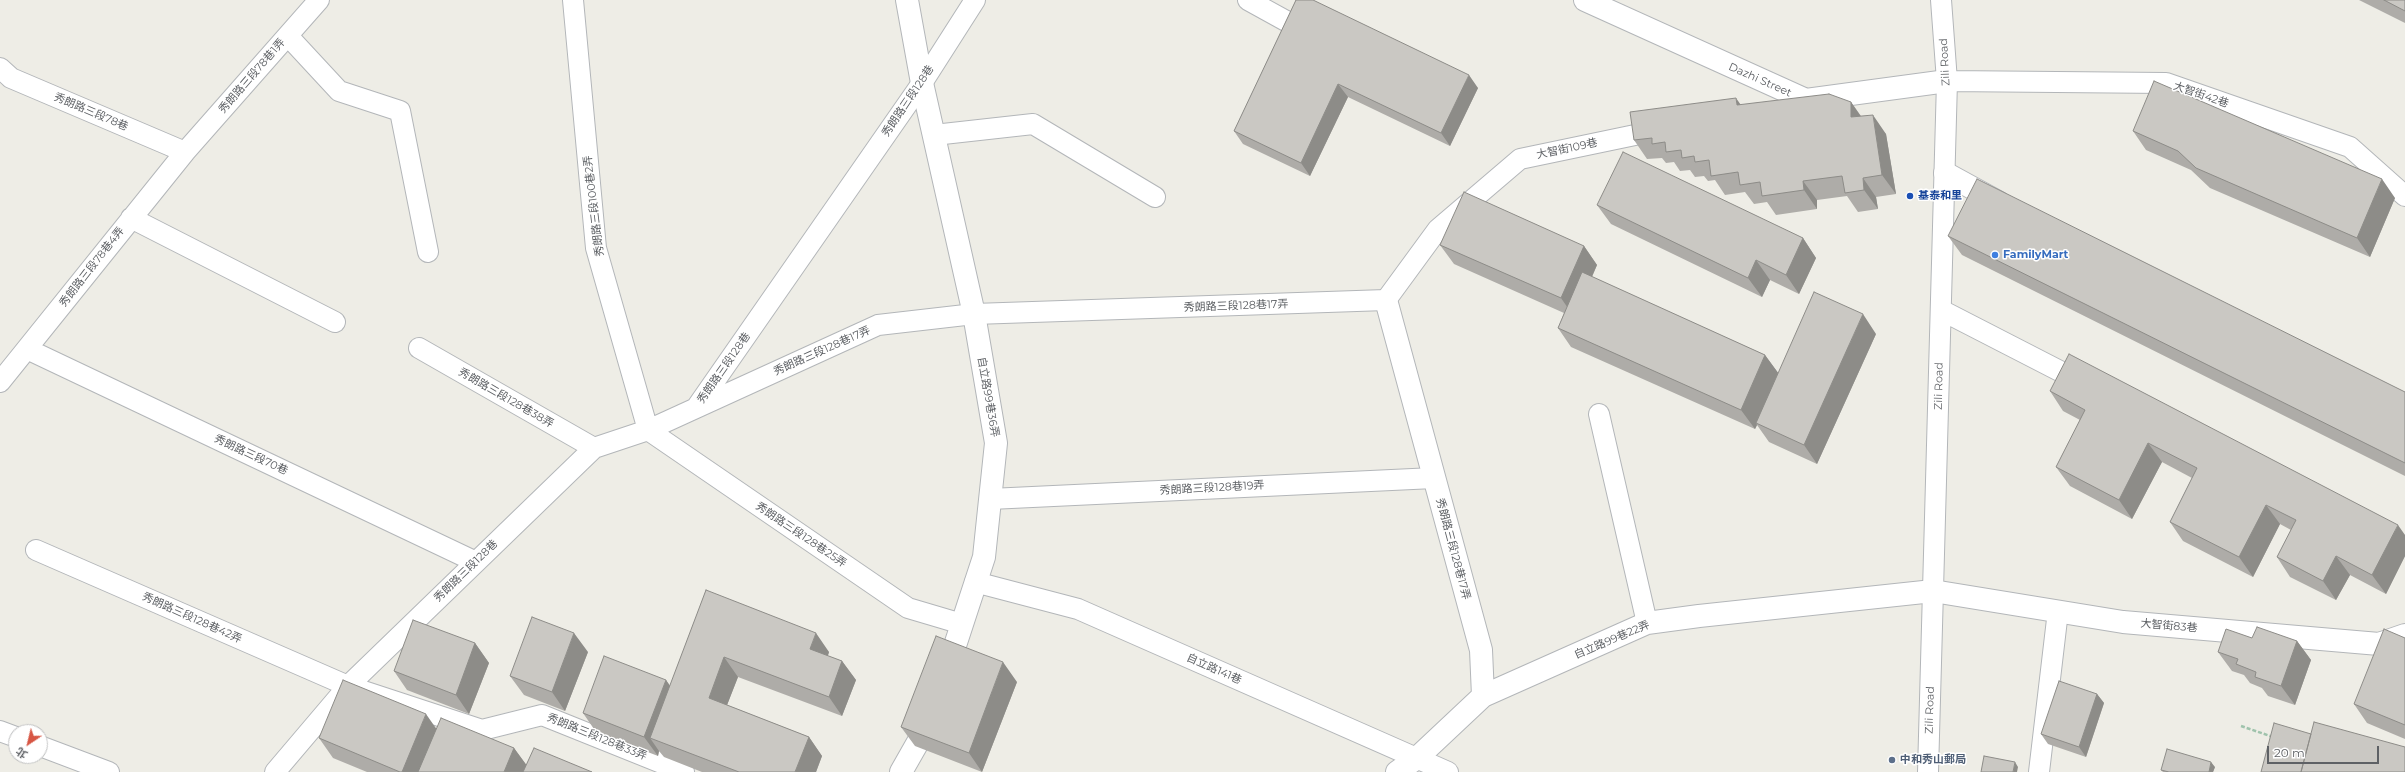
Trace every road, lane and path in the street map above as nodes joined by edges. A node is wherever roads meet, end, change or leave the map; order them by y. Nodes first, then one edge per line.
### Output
1 (319, 0) edge
2 (573, 0) edge
3 (907, 0) edge
4 (975, 0) edge
5 (1248, 0) edge
6 (1585, 0) edge
7 (1942, 0) edge
8 (1297, 27) edge
9 (288, 36) junction
10 (0, 68) edge
11 (1947, 81) junction
12 (922, 82) junction
13 (1806, 100) junction
14 (1775, 107) edge
15 (1674, 127) edge
16 (934, 136) junction
17 (185, 152) junction
18 (1944, 173) junction
19 (2405, 196) edge
20 (1155, 197) dead end
21 (2014, 210) edge
22 (131, 218) junction
23 (428, 252) dead end
24 (1386, 300) junction
25 (1941, 310) junction
26 (974, 314) junction
27 (335, 322) dead end
28 (418, 348) dead end
29 (27, 349) junction
30 (2, 376) edge
31 (2102, 393) edge
32 (695, 408) junction
33 (1599, 414) dead end
34 (648, 430) junction
35 (594, 448) junction
36 (1434, 478) junction
37 (990, 499) junction
38 (36, 550) dead end
39 (476, 562) junction
40 (976, 582) junction
41 (1934, 591) junction
42 (2058, 611) junction
43 (962, 624) junction
44 (1647, 624) junction
45 (2405, 635) edge
46 (2379, 644) junction
47 (2405, 656) edge
48 (348, 686) junction
49 (1483, 696) junction
50 (2241, 726) dead end
51 (2278, 738) edge
52 (48, 749) edge
53 (1417, 758) junction
54 (109, 772) edge
55 (276, 772) edge
56 (684, 772) edge
57 (901, 772) edge
58 (1397, 772) edge
59 (1448, 772) edge
60 (1928, 772) edge
61 (2039, 772) edge

1 - 9 lane, 秀朗路三段78巷1弄
2 - 34 lane, 秀朗路三段100巷2弄
3 - 12 street, 自立路99巷36弄
4 - 12 lane, 秀朗路三段128巷
5 - 8 lane
6 - 13 street, Dazhi Street
7 - 11 lane, Zili Road
9 - 17 lane, 秀朗路三段78巷1弄
9 - 23 lane
10 - 17 lane, 秀朗路三段78巷
11 - 13 street, Dazhi Street
11 - 18 lane, Zili Road
11 - 19 lane, 大智街42巷
12 - 16 street, 自立路99巷36弄
12 - 32 lane, 秀朗路三段128巷
13 - 14 lane
15 - 24 lane, 大智街109巷
16 - 20 lane
16 - 26 street, 自立路99巷36弄
17 - 22 lane, 秀朗路三段78巷4弄
18 - 21 street
18 - 25 lane, Zili Road
22 - 27 lane
22 - 29 lane, 秀朗路三段78巷4弄
24 - 26 lane, 秀朗路三段128巷17弄
24 - 36 street, 秀朗路三段128巷17弄
25 - 31 lane
25 - 41 lane, Zili Road
26 - 32 lane, 秀朗路三段128巷17弄
26 - 37 street, 自立路99巷36弄
28 - 35 lane, 秀朗路三段128巷38弄
29 - 30 lane, 秀朗路三段78巷4弄
29 - 39 lane, 秀朗路三段70巷
32 - 34 lane, 秀朗路三段128巷
33 - 44 lane
34 - 35 lane, 秀朗路三段128巷
34 - 43 lane, 秀朗路三段128巷25弄
35 - 39 lane, 秀朗路三段128巷
36 - 37 lane, 秀朗路三段128巷19弄
36 - 49 street, 秀朗路三段128巷17弄
37 - 40 street, 自立路99巷36弄
38 - 48 lane, 秀朗路三段128巷42弄
39 - 48 lane, 秀朗路三段128巷
40 - 43 street, 自立路99巷36弄
40 - 53 lane, 自立路141巷
41 - 42 street, 大智街83巷
41 - 44 street, 自立路99巷22弄
41 - 60 lane, Zili Road
42 - 46 street, 大智街83巷
42 - 61 lane
43 - 57 street, 自立路99巷36弄
44 - 49 street, 自立路99巷22弄
45 - 46 street, 大智街83巷
46 - 47 lane
48 - 55 lane, 秀朗路三段128巷
48 - 56 lane, 秀朗路三段128巷33弄
49 - 53 street, 自立路99巷22弄
50 - 51 path
52 - 54 lane
53 - 58 street, 自立路99巷22弄
53 - 59 lane, 自立路141巷

